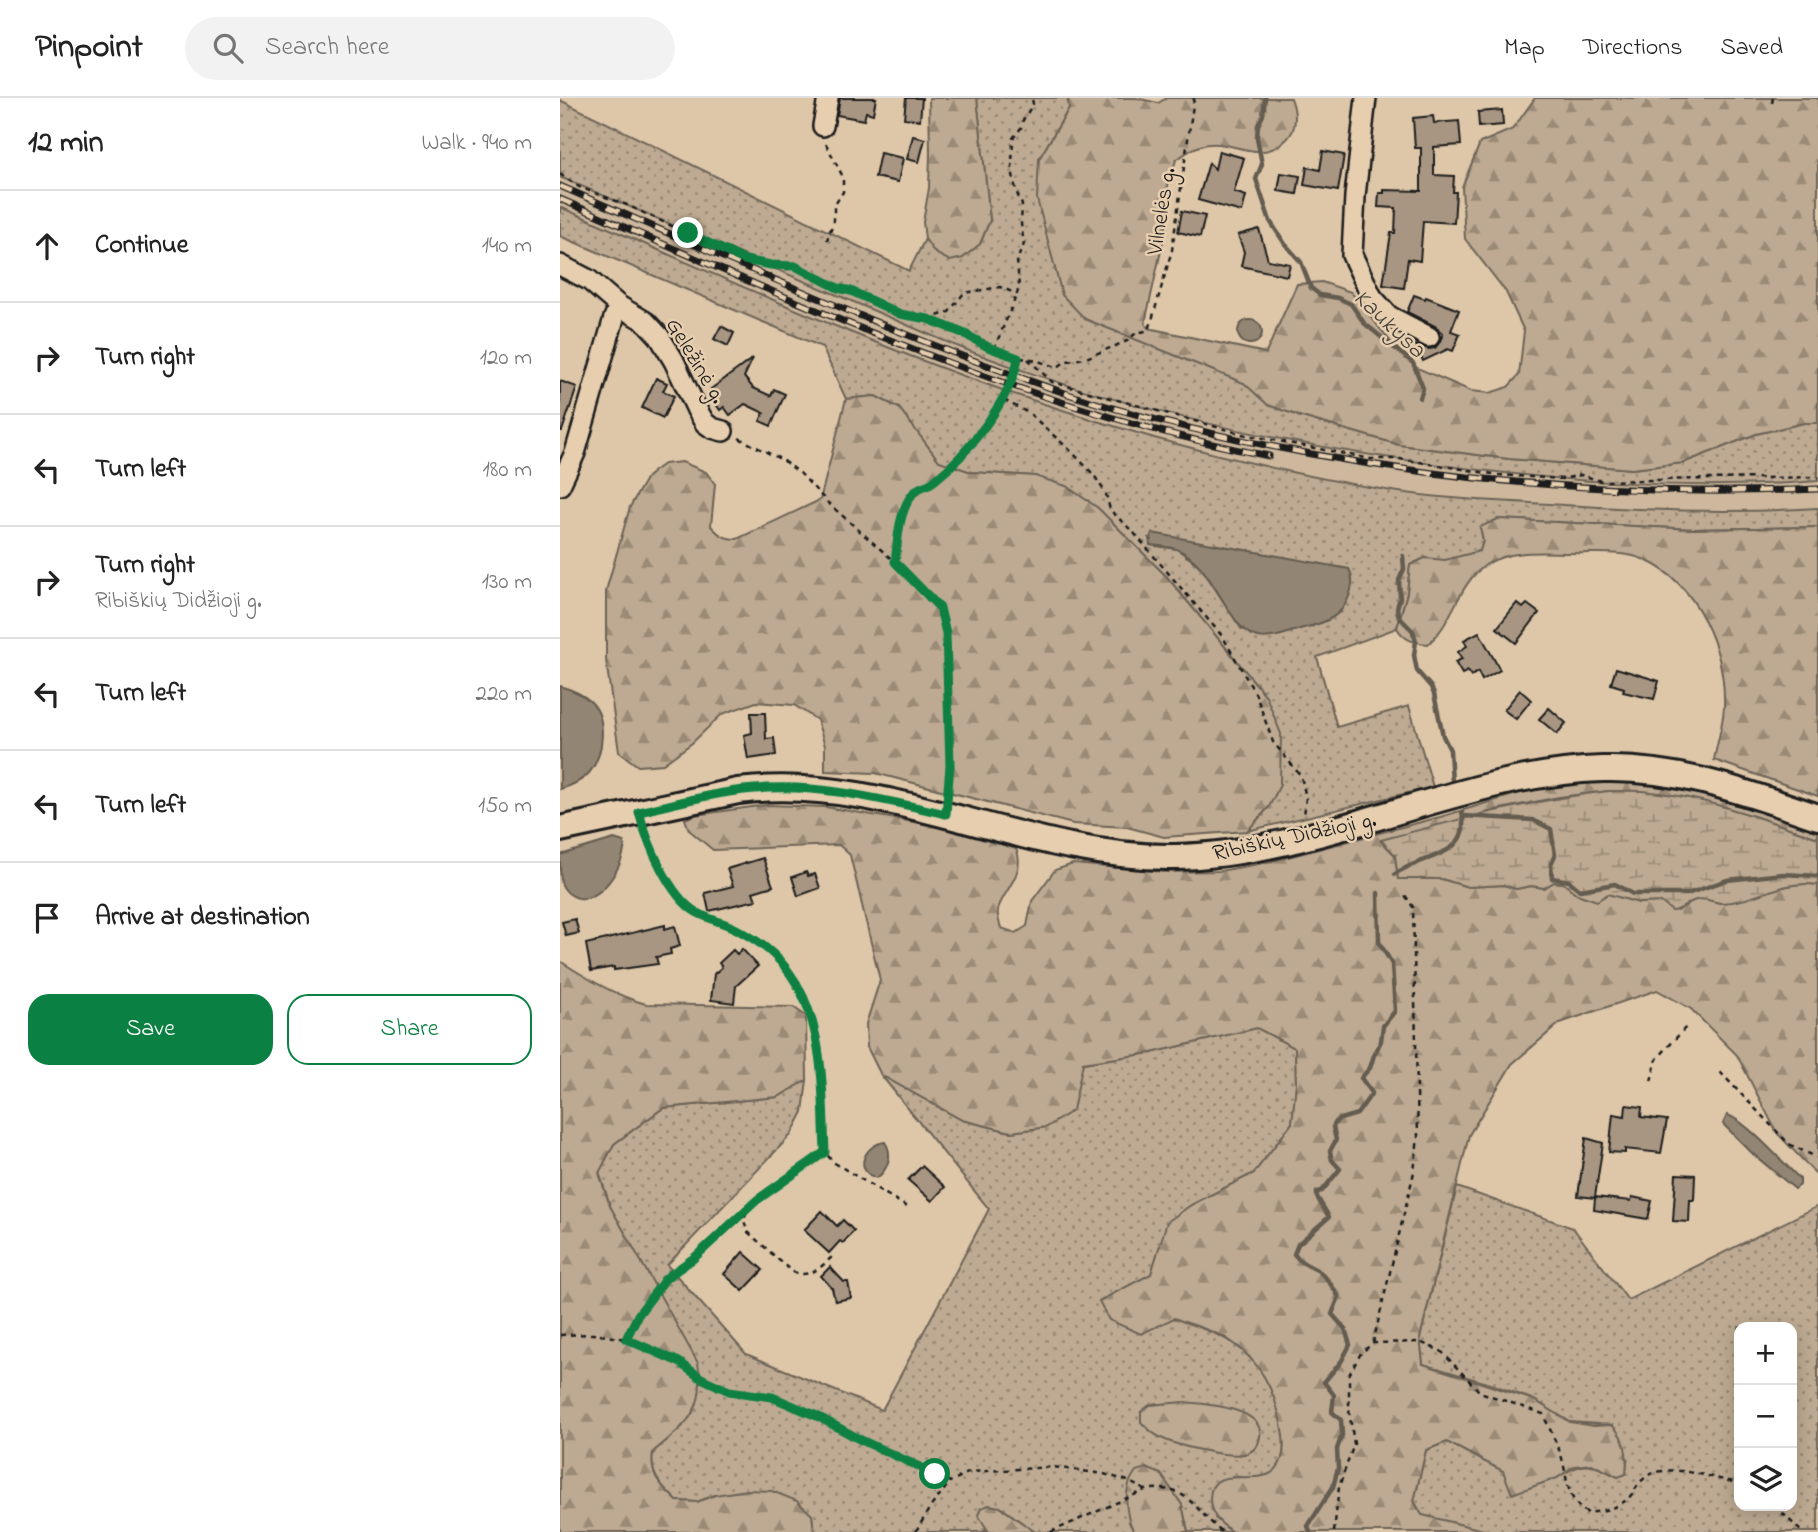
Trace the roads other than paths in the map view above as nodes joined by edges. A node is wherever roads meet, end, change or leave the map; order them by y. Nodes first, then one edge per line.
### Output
1 (828, 98) edge
2 (1366, 98) edge
3 (823, 126) road end
4 (560, 265) edge
5 (619, 306) junction
6 (1429, 337) dead end
7 (723, 431) road end
8 (560, 485) edge
9 (1818, 817) edge
10 (560, 829) edge

1 - 3 street
2 - 6 street
4 - 5 street, Geležinė g.
5 - 7 street, Geležinė g.
5 - 8 street
9 - 10 main road, Ribiškių Didžioji g.

